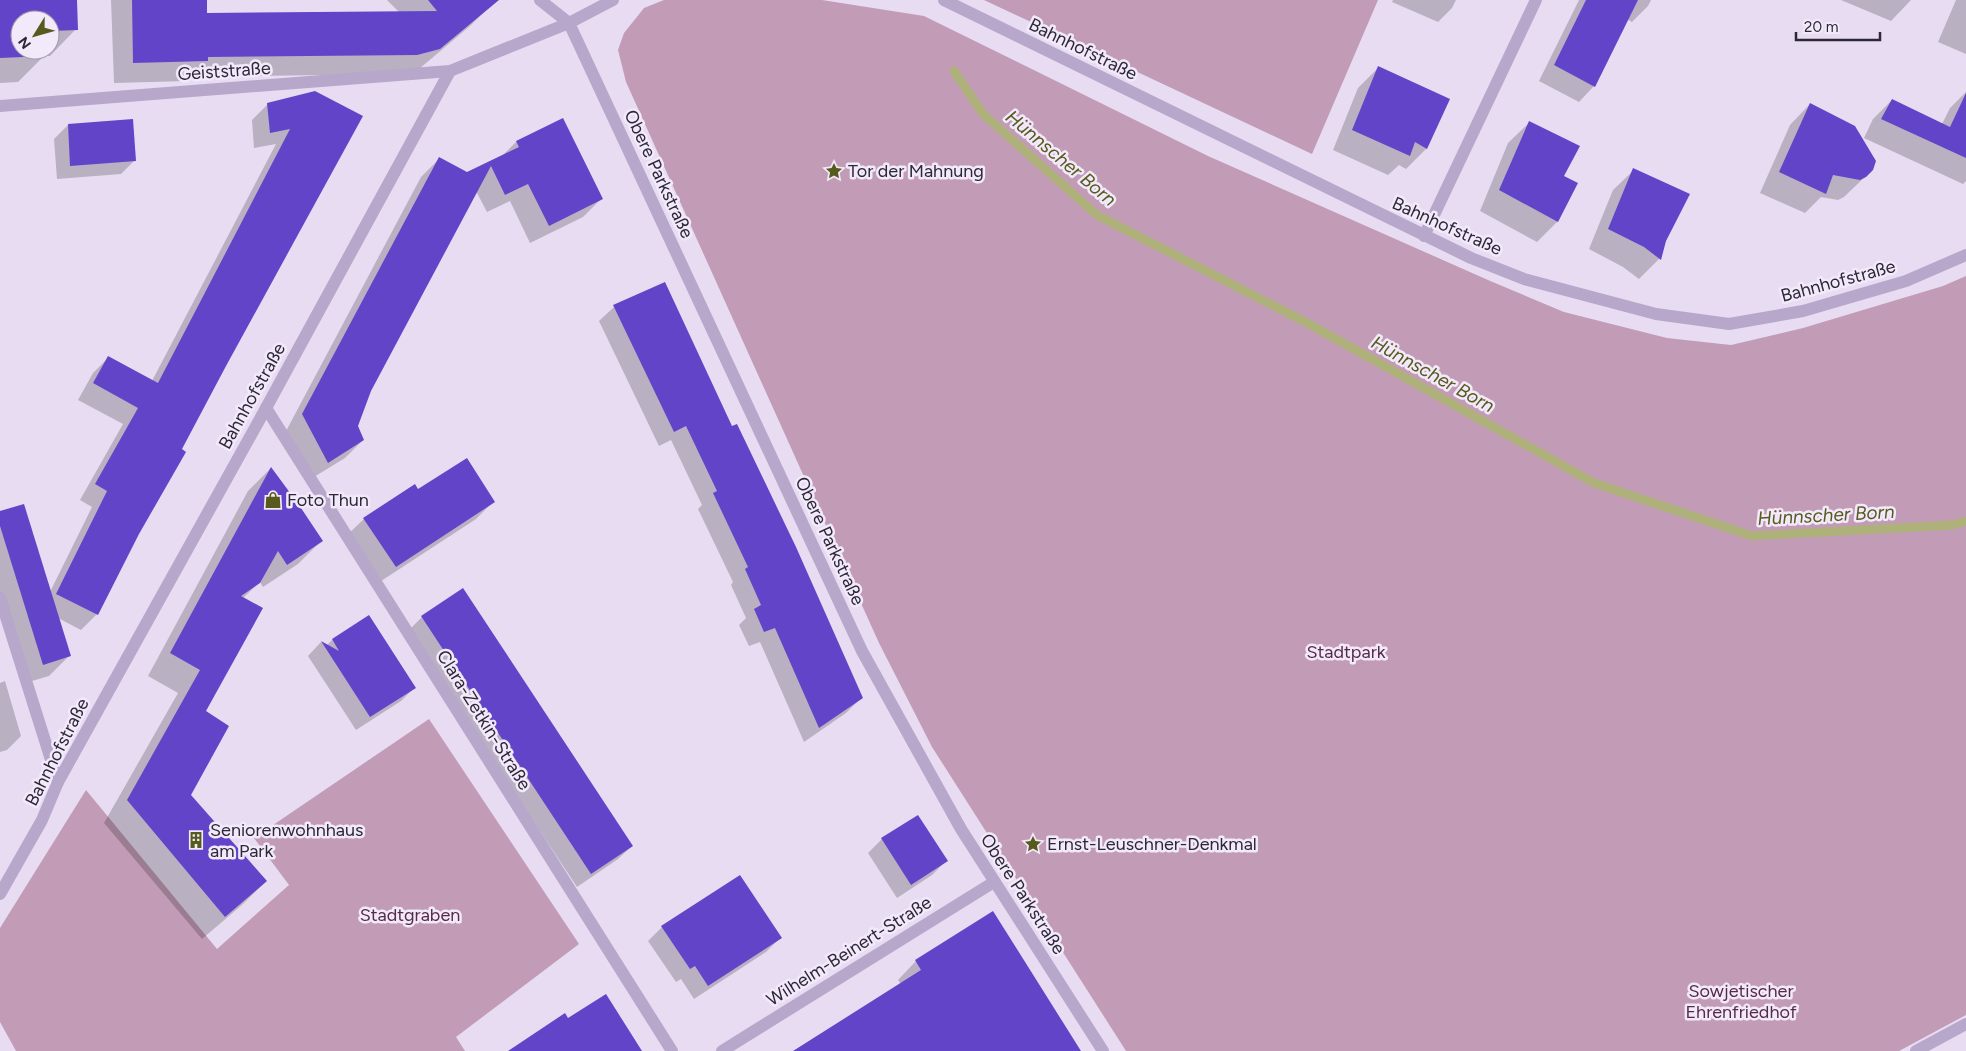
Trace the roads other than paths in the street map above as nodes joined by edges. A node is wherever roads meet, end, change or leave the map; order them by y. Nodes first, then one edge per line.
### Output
1 (540, 0) edge
2 (613, 0) edge
3 (944, 0) edge
4 (1536, 0) edge
5 (570, 23) junction
6 (450, 71) junction
7 (0, 106) edge
8 (1424, 236) junction
9 (1966, 255) edge
10 (266, 408) junction
11 (0, 598) edge
12 (58, 782) junction
13 (994, 882) junction
14 (0, 894) edge
15 (1966, 1024) edge
16 (672, 1051) edge
17 (722, 1051) edge
18 (1103, 1051) edge
19 (1916, 1051) edge

1 - 5 street
2 - 5 street
3 - 8 street, Bahnhofstraße
4 - 8 street
5 - 6 street
5 - 13 street, Obere Parkstraße
6 - 7 street, Geiststraße
6 - 10 street, Bahnhofstraße
8 - 9 street, Bahnhofstraße
10 - 12 street, Bahnhofstraße
10 - 16 street, Clara-Zetkin-Straße
11 - 12 street
12 - 14 street, Bahnhofstraße
13 - 17 street, Wilhelm-Beinert-Straße
13 - 18 street, Obere Parkstraße
15 - 19 street

